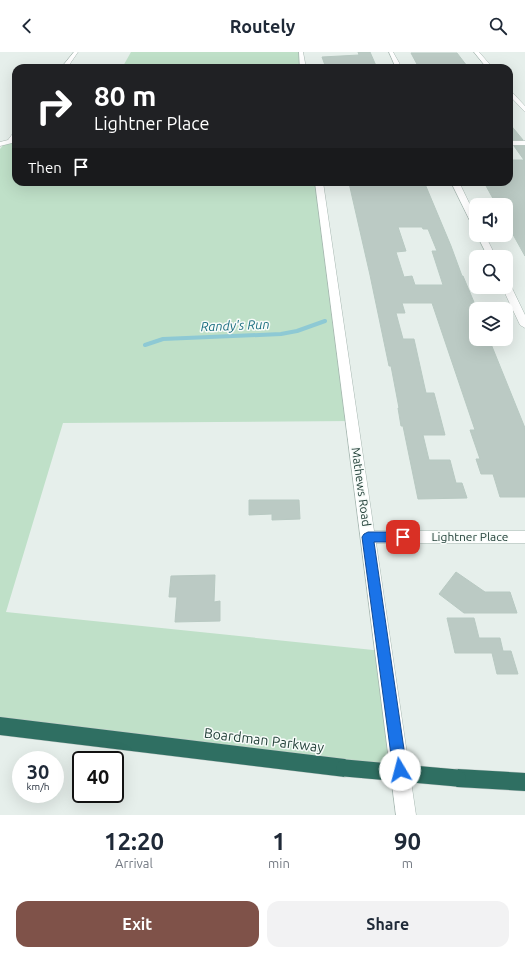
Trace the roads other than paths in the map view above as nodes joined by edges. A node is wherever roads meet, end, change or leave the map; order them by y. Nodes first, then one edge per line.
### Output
1 (76, 52) edge
2 (301, 52) edge
3 (391, 52) edge
4 (476, 52) edge
5 (67, 64) edge
6 (302, 64) edge
7 (397, 64) edge
8 (486, 64) edge
9 (513, 96) edge
10 (525, 110) edge
11 (12, 139) edge
12 (513, 143) edge
13 (525, 143) edge
14 (3, 144) edge
15 (320, 186) edge
16 (457, 186) edge
17 (469, 211) edge
18 (510, 294) edge
19 (525, 325) edge
20 (368, 537) junction
21 (525, 537) edge
22 (0, 726) edge
23 (525, 782) edge
24 (406, 815) edge

1 - 5 street
2 - 6 street
3 - 7 street
4 - 8 street
9 - 10 street
11 - 14 street
12 - 13 street
15 - 20 street, Mathews Road
16 - 17 street
18 - 19 street
20 - 21 street, Lightner Place
20 - 24 street, Mathews Road
22 - 23 highway, Boardman Parkway, bridge

